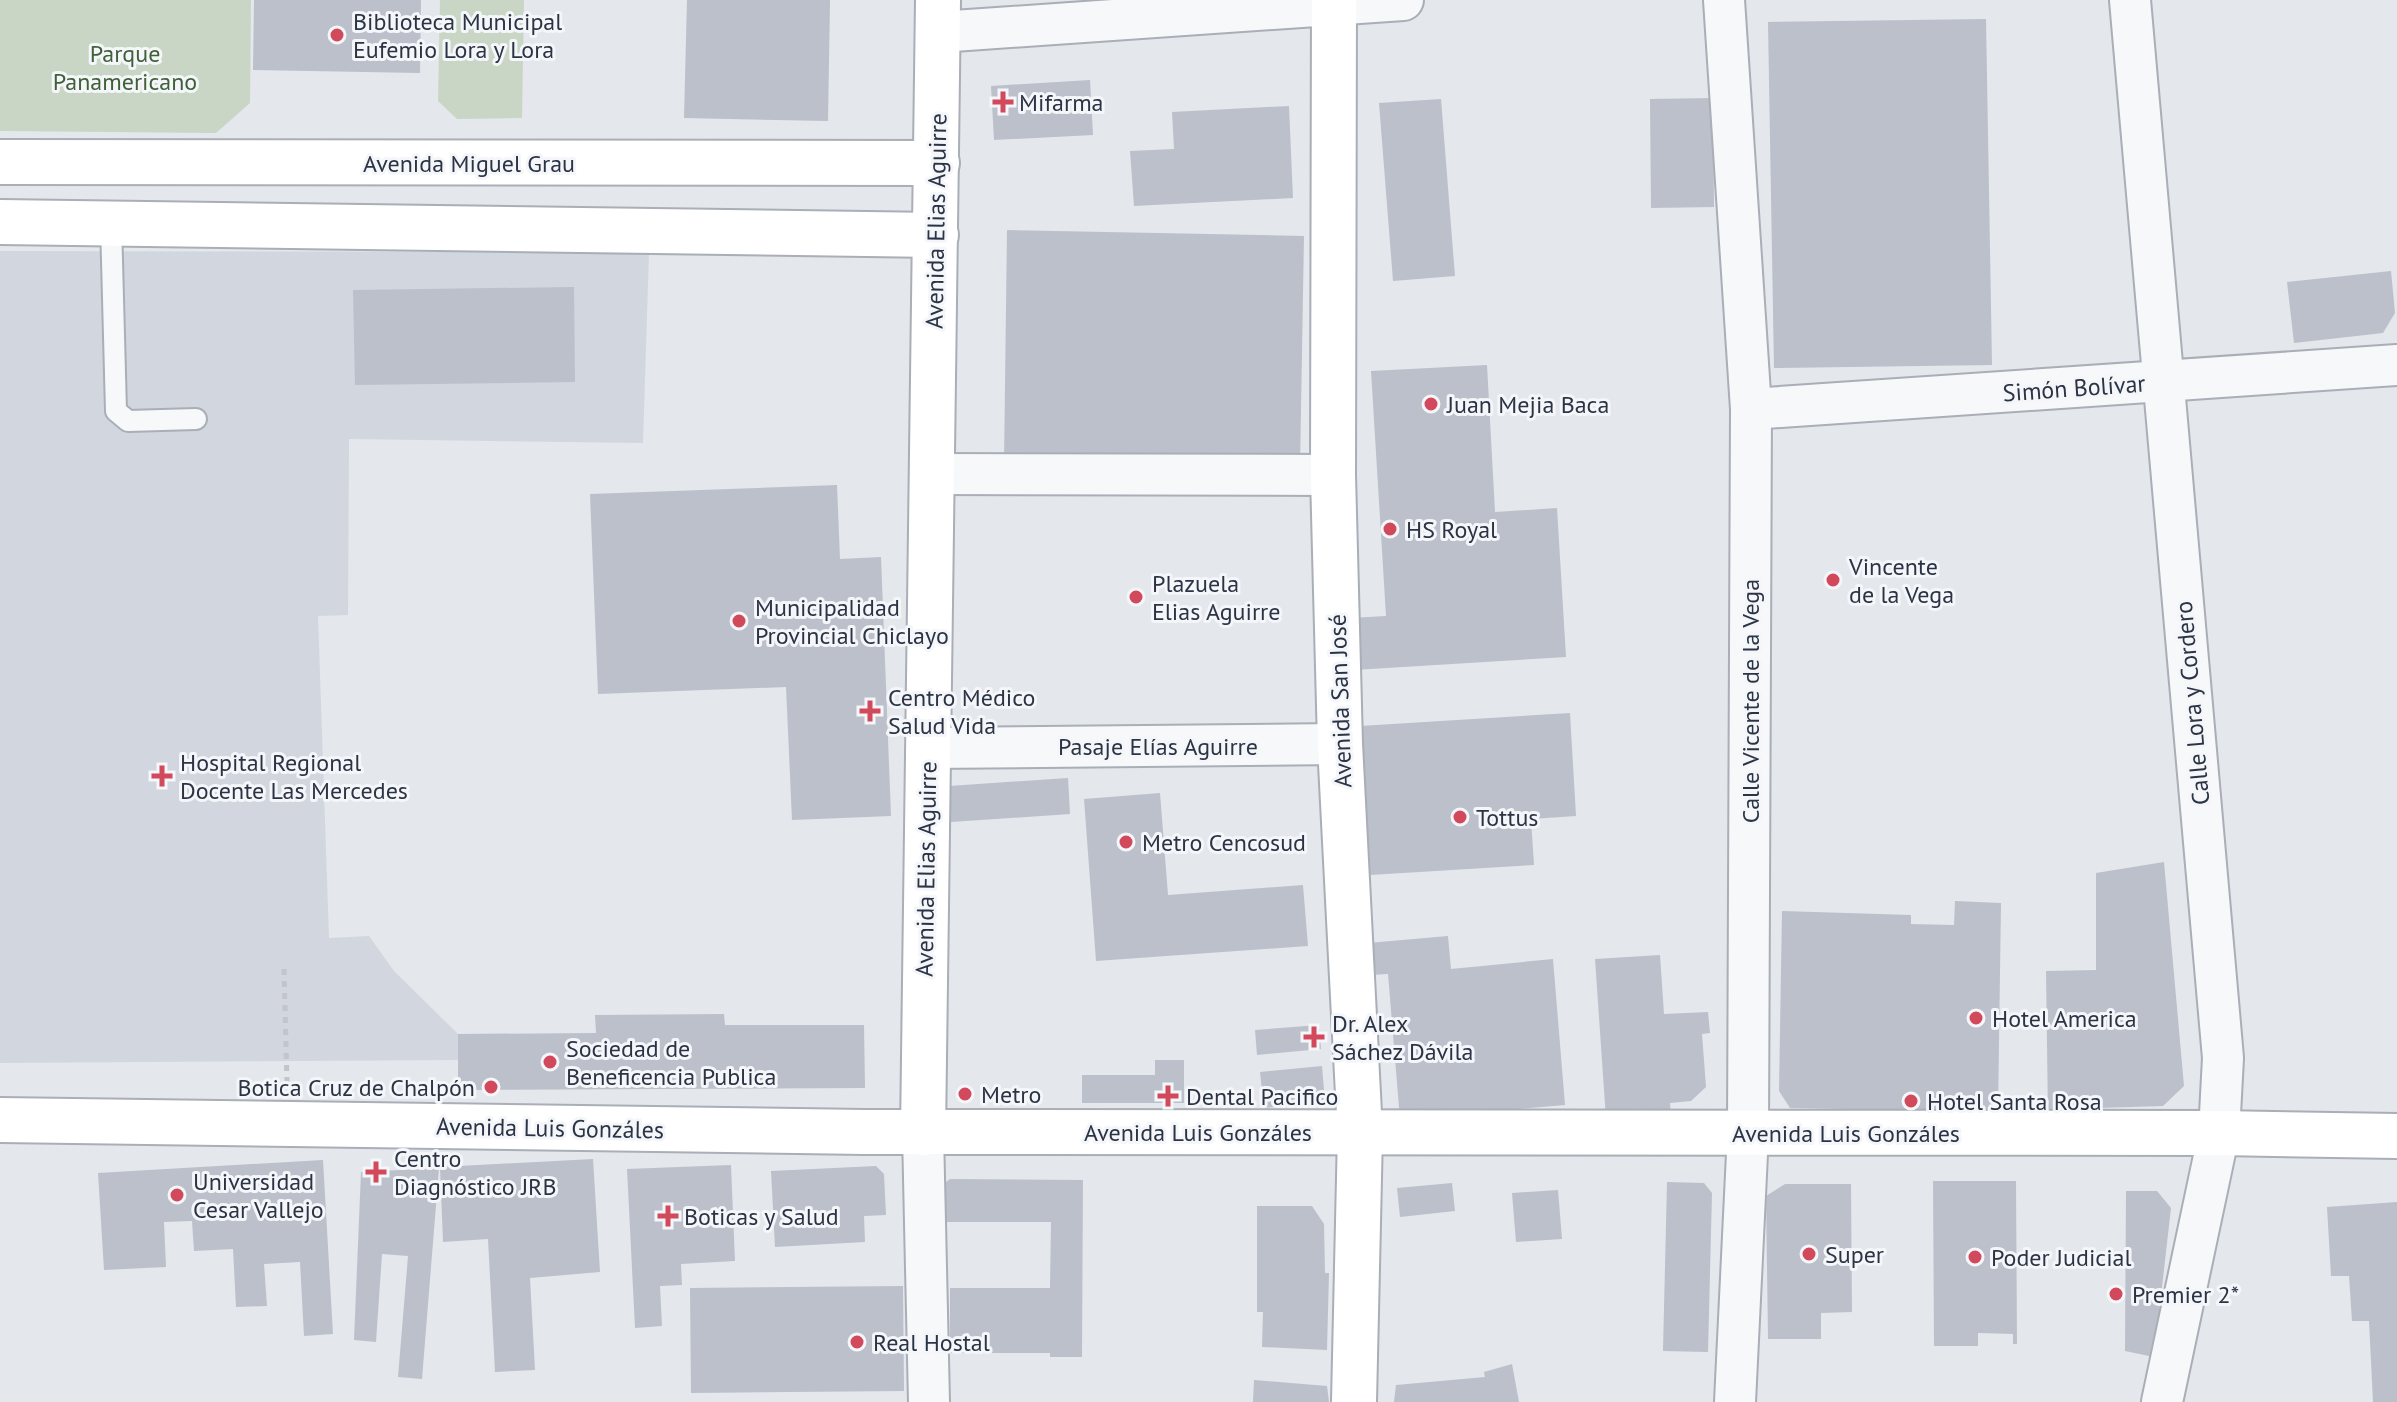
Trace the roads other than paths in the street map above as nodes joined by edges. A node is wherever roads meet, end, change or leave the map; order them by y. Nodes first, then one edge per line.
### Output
1 (1403, 0) edge
2 (1724, 0) edge
3 (2130, 0) edge
4 (1334, 3) edge
5 (938, 16) edge
6 (0, 162) edge
7 (937, 163) junction
8 (0, 222) edge
9 (111, 223) junction
10 (936, 235) junction
11 (2397, 365) edge
12 (2164, 382) junction
13 (1751, 409) junction
14 (196, 419) dead end
15 (932, 474) junction
16 (1333, 475) junction
17 (1340, 744) junction
18 (928, 748) junction
19 (0, 1120) edge
20 (923, 1133) junction
21 (1360, 1133) junction
22 (1748, 1133) junction
23 (2219, 1133) junction
24 (2397, 1136) edge
25 (929, 1402) edge
26 (1354, 1402) edge
27 (1735, 1402) edge
28 (2162, 1402) edge

1 - 4 street
2 - 13 street, Calle Vicente de la Vega
3 - 12 street, Calle Lora y Cordero
4 - 5 street
4 - 16 main road, Avenida San José
5 - 7 main road, Avenida Elias Aguirre
6 - 7 main road, Avenida Miguel Grau
7 - 10 main road, Avenida Elias Aguirre
8 - 9 main road
9 - 10 main road
9 - 14 lane
10 - 15 main road, Avenida Elias Aguirre
11 - 12 street, Simón Bolívar
12 - 13 street, Simón Bolívar
12 - 23 street, Calle Lora y Cordero
13 - 22 street, Calle Vicente de la Vega
15 - 16 street
15 - 18 main road, Avenida Elias Aguirre
16 - 17 main road, Avenida San José
17 - 18 street, Pasaje Elías Aguirre
17 - 21 main road, Avenida San José
18 - 20 main road, Avenida Elias Aguirre
19 - 20 main road, Avenida Luis Gonzáles
20 - 21 main road, Avenida Luis Gonzáles
20 - 25 street, Avenida Elias Aguirre
21 - 22 main road, Avenida Luis Gonzáles
21 - 26 main road, Avenida San José
22 - 23 main road, Avenida Luis Gonzáles
22 - 27 street, Calle Vicente de la Vega
23 - 24 main road, Avenida Luis Gonzáles
23 - 28 street, Calle Lora y Cordero

